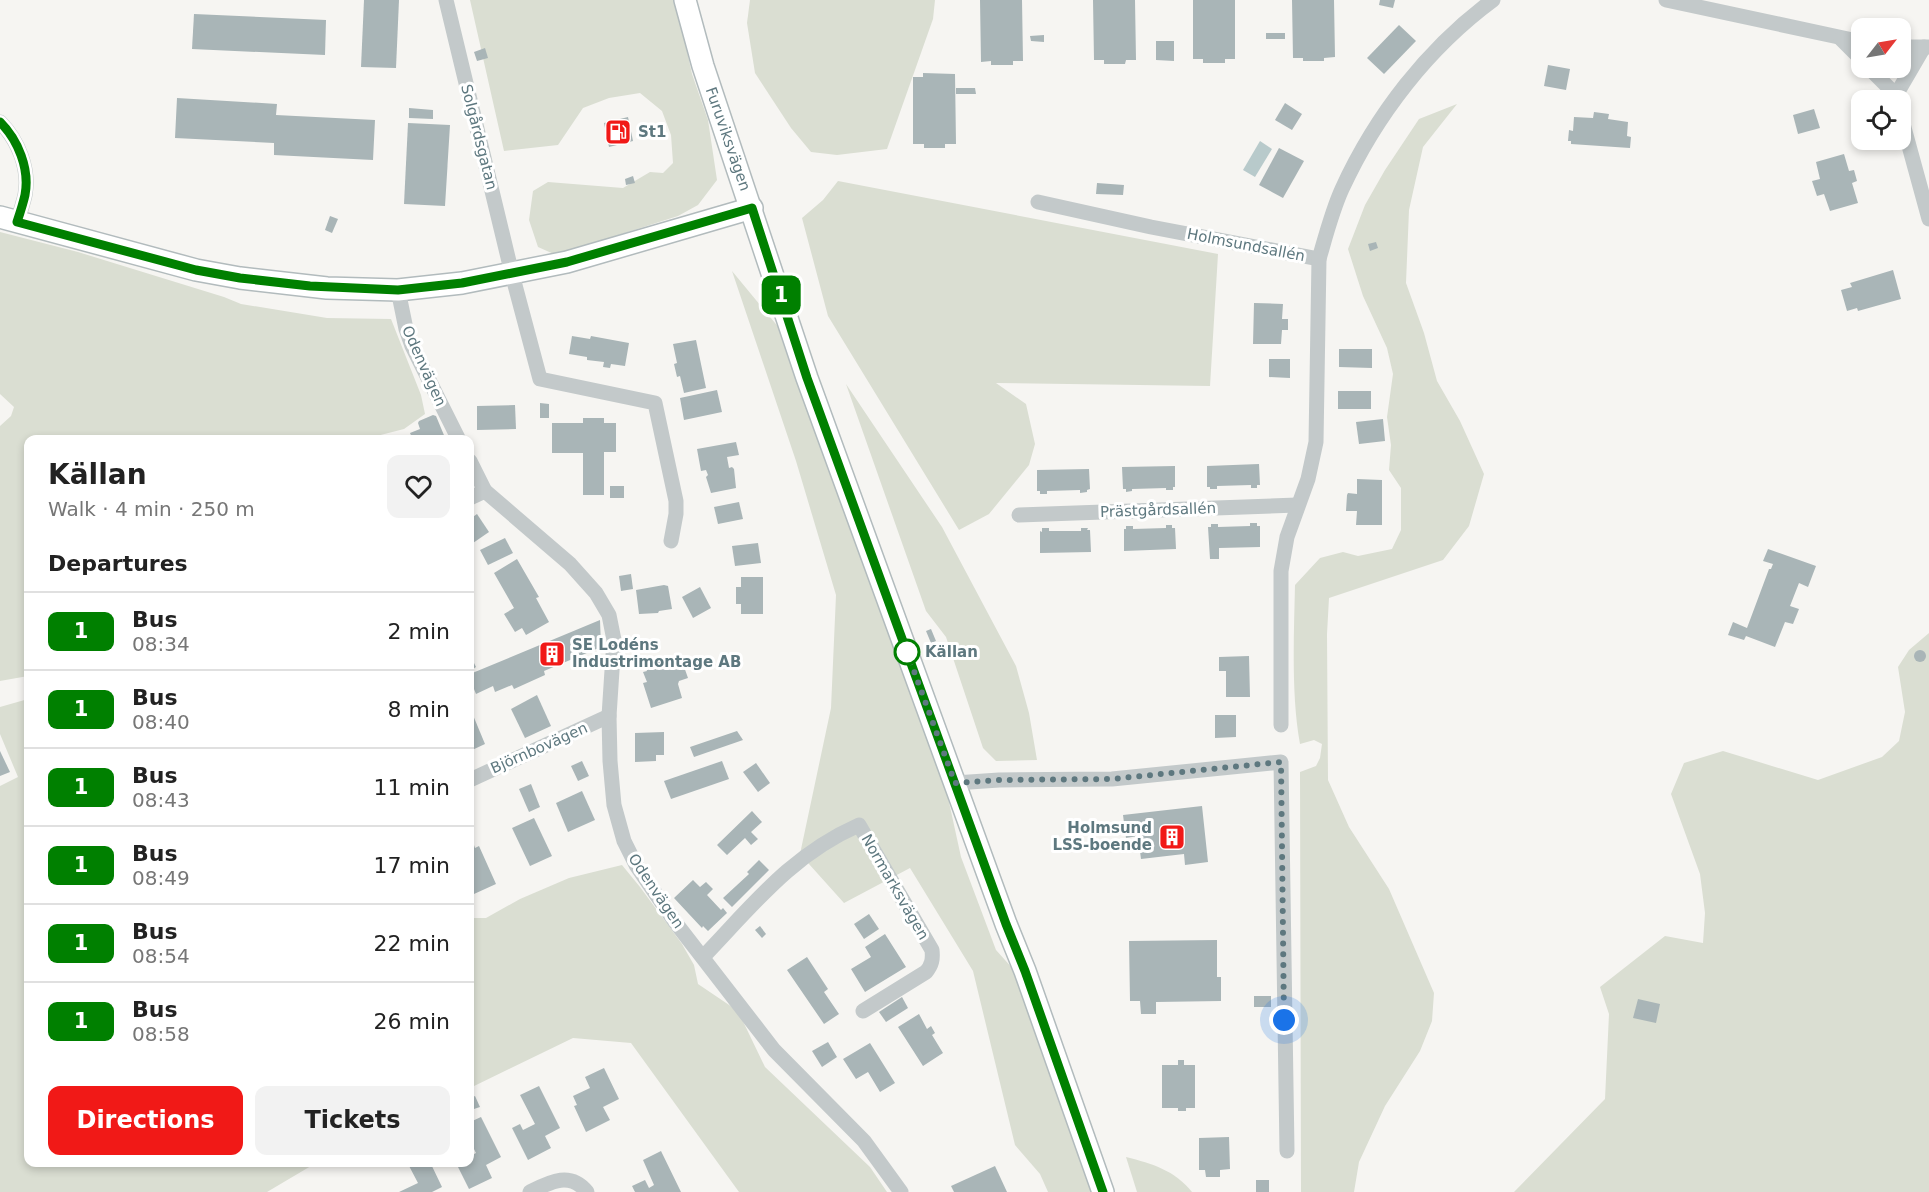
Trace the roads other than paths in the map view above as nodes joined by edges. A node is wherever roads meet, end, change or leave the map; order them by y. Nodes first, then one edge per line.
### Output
1 (446, 0) edge
2 (685, 0) edge
3 (1493, 0) edge
4 (1666, 0) edge
5 (1841, 39) junction
6 (1851, 40) edge
7 (1911, 47) edge
8 (1927, 47) edge
9 (1851, 49) edge
10 (1878, 78) edge
11 (1890, 90) edge
12 (1902, 90) edge
13 (0, 122) edge
14 (1910, 150) edge
15 (1038, 202) dead end
16 (752, 208) junction
17 (1929, 219) edge
18 (9, 220) edge
19 (1319, 259) junction
20 (512, 274) junction
21 (398, 290) junction
22 (456, 435) edge
23 (474, 469) edge
24 (485, 491) junction
25 (474, 496) edge
26 (1297, 505) junction
27 (1019, 515) dead end
28 (671, 541) dead end
29 (609, 716) junction
30 (1281, 725) dead end
31 (474, 778) edge
32 (955, 783) junction
33 (703, 957) junction
34 (863, 1011) dead end
35 (1287, 1151) dead end
36 (530, 1192) edge
37 (587, 1192) edge
38 (901, 1192) edge
39 (1103, 1192) edge

1 - 20 street, Solgårdsgatan
2 - 16 main road, Furuviksvägen
3 - 19 street, Holmsundsallén
4 - 5 street
5 - 6 street
5 - 9 street
7 - 8 street
8 - 12 street
10 - 11 street
13 - 18 street
14 - 17 street
15 - 19 street, Holmsundsallén
16 - 20 main road
16 - 32 main road, Furuviksvägen
18 - 21 main road
19 - 26 street
20 - 21 main road
20 - 28 street, Solgårdsgatan
21 - 22 street, Odenvägen
23 - 24 street, Odenvägen
24 - 25 street
24 - 29 street, Odenvägen
26 - 27 street, Prästgårdsallén
26 - 30 street
29 - 31 street, Björnbovägen
29 - 33 street, Odenvägen
32 - 35 street
32 - 39 main road, Furuviksvägen
33 - 34 street, Normarksvägen
33 - 38 street, Odenvägen
36 - 37 street

